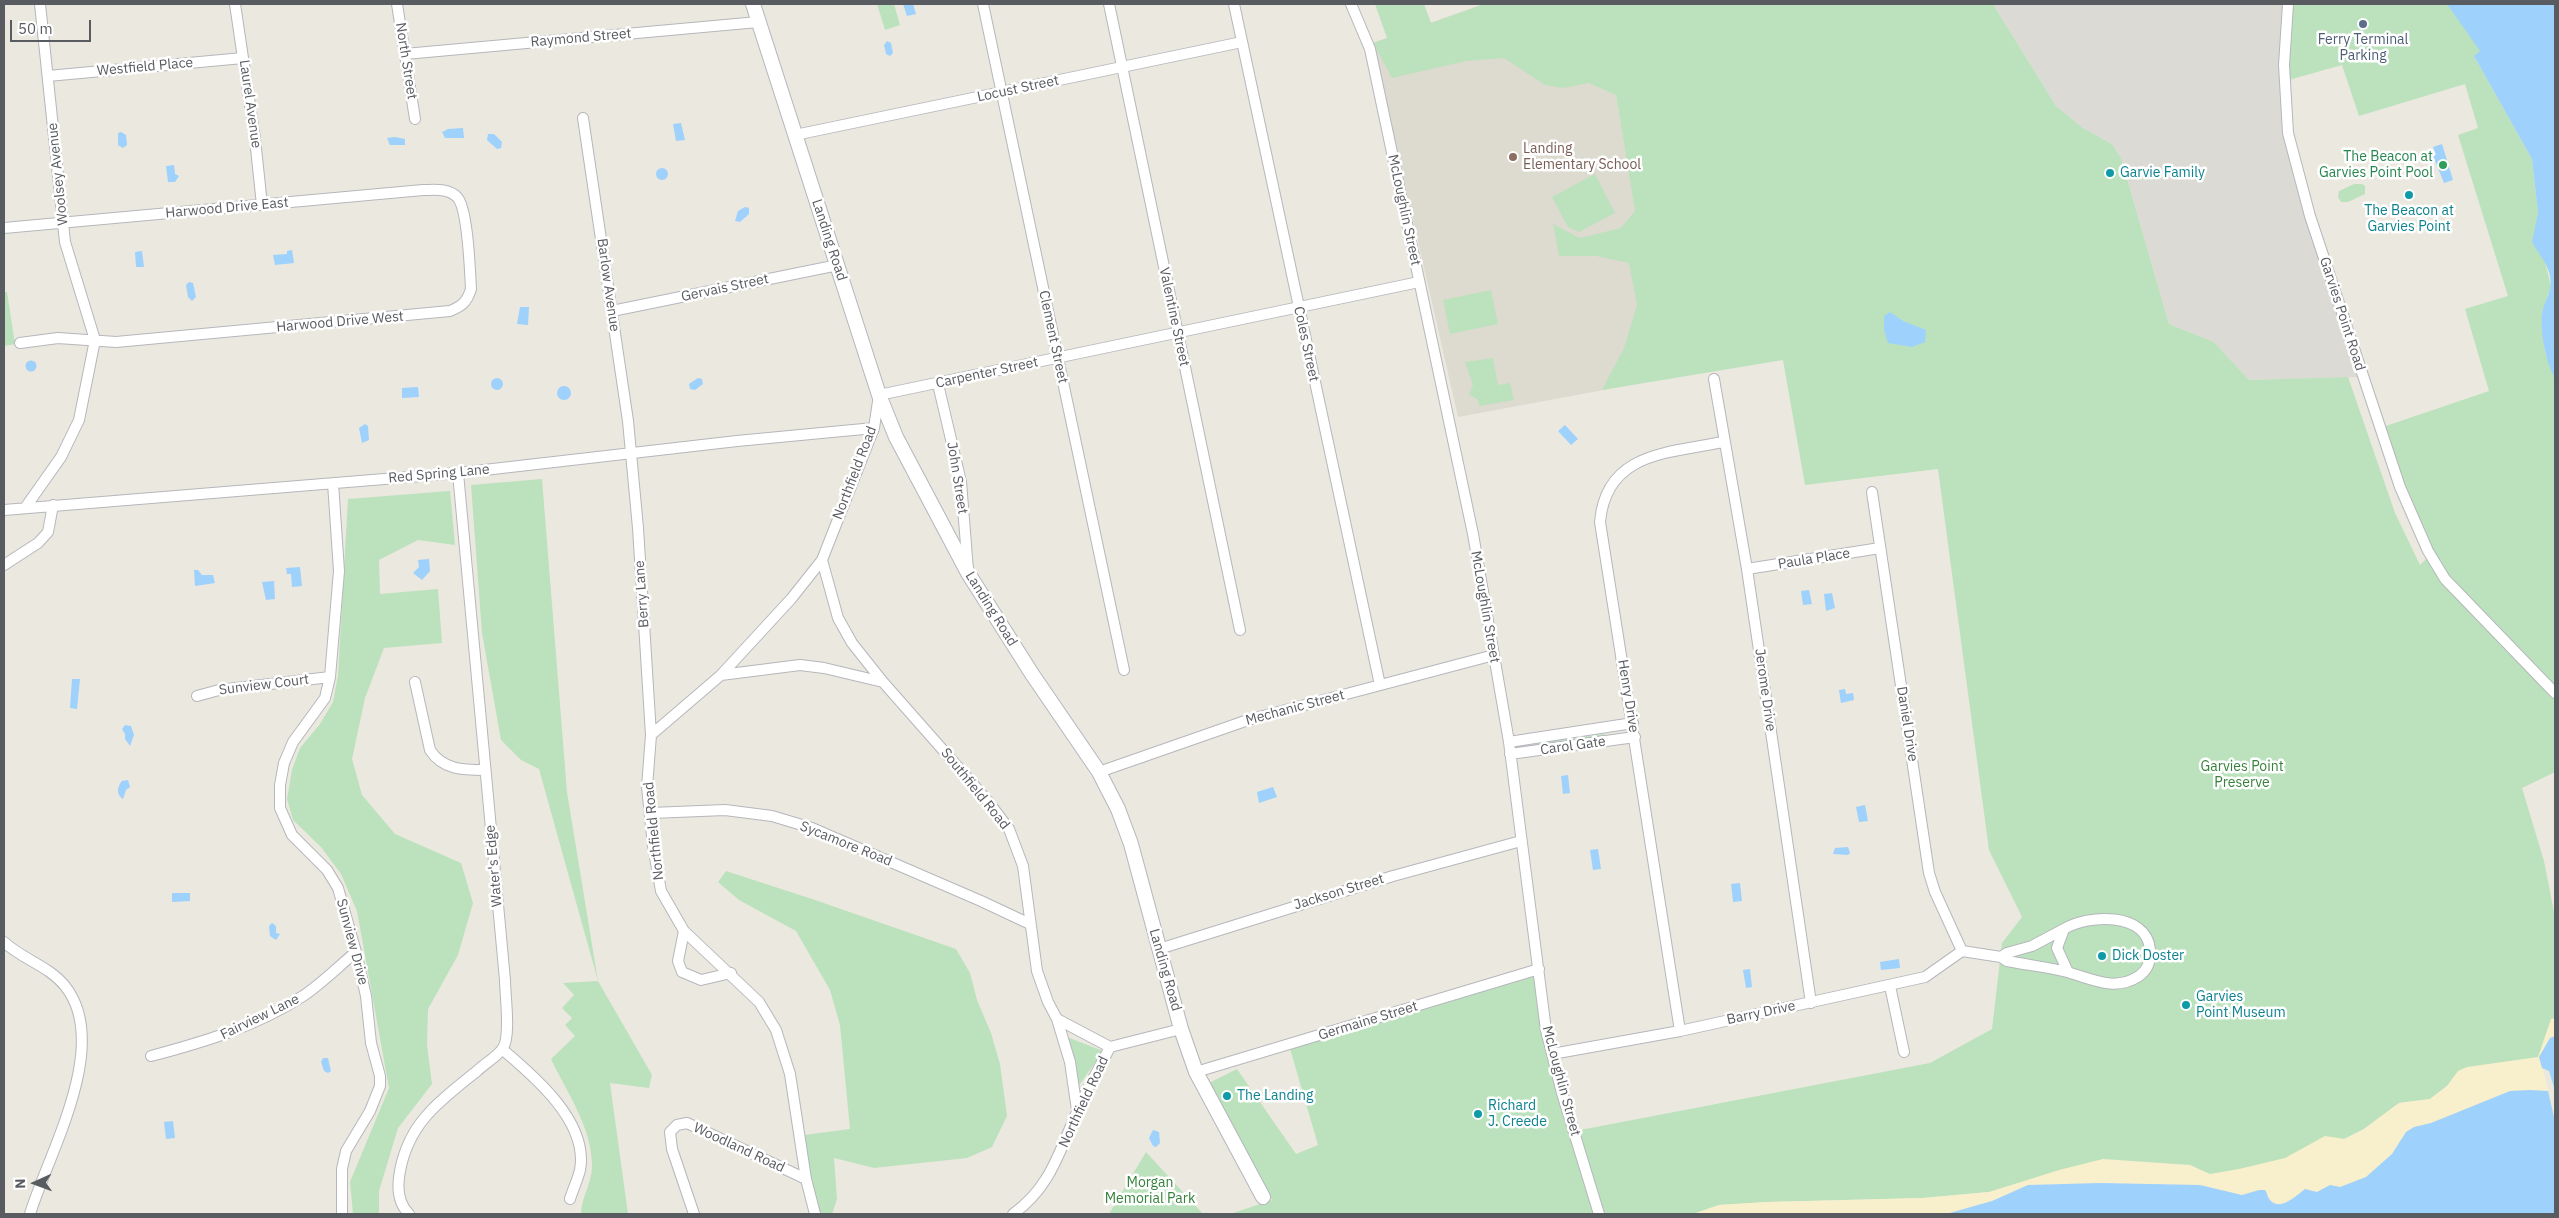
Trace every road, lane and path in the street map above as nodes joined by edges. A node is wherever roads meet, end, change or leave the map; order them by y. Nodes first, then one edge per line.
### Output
1 (40, 4) edge
2 (235, 4) edge
3 (397, 4) edge
4 (753, 4) edge
5 (983, 4) edge
6 (1109, 4) edge
7 (1234, 4) edge
8 (1351, 4) edge
9 (2288, 4) edge
10 (758, 22) junction
11 (1242, 42) junction
12 (405, 54) junction
13 (243, 58) junction
14 (1121, 68) junction
15 (48, 76) junction
16 (1001, 93) junction
17 (583, 118) dead end
18 (414, 119) dead end
19 (794, 135) junction
20 (450, 192) joint
21 (262, 205) junction
22 (64, 223) junction
23 (4, 228) edge
24 (838, 265) junction
25 (1419, 282) junction
26 (1298, 307) junction
27 (612, 311) junction
28 (1178, 333) junction
29 (95, 340) junction
30 (20, 343) dead end
31 (1057, 358) junction
32 (1714, 379) dead end
33 (938, 384) junction
34 (879, 396) junction
35 (874, 428) junction
36 (1723, 442) junction
37 (631, 453) junction
38 (458, 473) junction
39 (333, 482) junction
40 (1872, 492) dead end
41 (53, 505) junction
42 (25, 508) junction
43 (4, 510) edge
44 (1880, 548) junction
45 (822, 560) junction
46 (4, 565) edge
47 (1747, 569) junction
48 (968, 573) junction
49 (1240, 630) dead end
50 (1494, 655) junction
51 (1124, 670) dead end
52 (722, 675) junction
53 (330, 677) junction
54 (415, 682) dead end
55 (883, 682) junction
56 (1380, 685) junction
57 (2555, 693) edge
58 (197, 696) dead end
59 (1633, 723) junction
60 (651, 735) junction
61 (1635, 737) junction
62 (1509, 742) junction
63 (1510, 754) junction
64 (485, 770) junction
65 (1099, 772) junction
66 (650, 813) junction
67 (1521, 841) junction
68 (1030, 924) junction
69 (2064, 929) junction
70 (684, 931) junction
71 (4, 942) edge
72 (1159, 949) junction
73 (1962, 951) junction
74 (356, 952) junction
75 (2001, 957) junction
76 (1539, 969) junction
77 (2068, 972) junction
78 (731, 973) junction
79 (1890, 986) junction
80 (1811, 1003) junction
81 (1057, 1019) junction
82 (1182, 1029) junction
83 (1680, 1031) junction
84 (1110, 1048) junction
85 (502, 1049) junction
86 (1904, 1052) dead end
87 (1552, 1054) junction
88 (151, 1056) dead end
89 (1196, 1072) junction
90 (1077, 1111) junction
91 (806, 1179) junction
92 (1264, 1197) dead end
93 (570, 1199) dead end
94 (30, 1214) edge
95 (342, 1214) edge
96 (410, 1214) edge
97 (694, 1214) edge
98 (815, 1214) edge
99 (1013, 1214) edge
100 (1599, 1214) edge

1 - 15 street, Woolsey Avenue
2 - 13 street, Laurel Avenue
3 - 12 street, North Street
4 - 10 street, Landing Road
5 - 16 street, Clement Street
6 - 14 street, Valentine Street
7 - 11 street, Coles Street
8 - 25 street, McLoughlin Street
9 - 57 street, Garvies Point Road
10 - 12 street, Raymond Street
10 - 19 street, Landing Road
11 - 14 street, Locust Street
11 - 26 street, Coles Street
12 - 18 street, North Street
13 - 15 street, Westfield Place
13 - 21 street, Laurel Avenue
14 - 16 street, Locust Street
14 - 28 street, Valentine Street
15 - 22 street, Woolsey Avenue
16 - 19 street, Locust Street
16 - 31 street, Clement Street
17 - 27 street, Barlow Avenue
19 - 24 street, Landing Road
20 - 21 street, Harwood Drive East
20 - 29 street, Harwood Drive West
21 - 22 street, Harwood Drive East
22 - 23 street, Harwood Drive East
22 - 29 street, Woolsey Avenue
24 - 27 street, Gervais Street
24 - 34 street, Landing Road
25 - 26 street, Carpenter Street
25 - 50 street, McLoughlin Street
26 - 28 street, Carpenter Street
26 - 56 street, Coles Street
27 - 37 street, Barlow Avenue
28 - 31 street, Carpenter Street
28 - 49 street, Valentine Street
29 - 30 street
29 - 42 street, Woolsey Avenue
31 - 33 street, Carpenter Street
31 - 51 street, Clement Street
32 - 36 street, Jerome Drive
33 - 34 street, Carpenter Street
33 - 48 street, John Street
34 - 35 street, Northfield Road
34 - 48 street, Landing Road
35 - 37 street, Red Spring Lane
35 - 45 street, Northfield Road
36 - 47 street, Jerome Drive
36 - 59 street, Henry Drive
37 - 38 street, Red Spring Lane
37 - 60 street, Berry Lane
38 - 39 street, Red Spring Lane
38 - 64 street, Water's Edge
39 - 41 street, Red Spring Lane
39 - 53 street, Sunview Drive
40 - 44 street, Daniel Drive
41 - 42 street, Red Spring Lane
41 - 46 street
42 - 43 street, Red Spring Lane
44 - 47 street, Paula Place
44 - 73 street, Daniel Drive
45 - 52 street, Northfield Road
45 - 55 street, Southfield Road
47 - 80 street, Jerome Drive
48 - 65 street, Landing Road
50 - 56 street, Mechanic Street
50 - 62 street, McLoughlin Street
52 - 55 street
52 - 60 street, Northfield Road
53 - 58 street, Sunview Court
53 - 74 street, Sunview Drive
54 - 64 street
55 - 68 street, Southfield Road
56 - 65 street, Mechanic Street
59 - 61 street, Henry Drive
59 - 62 street, Carol Gate
60 - 66 street, Northfield Road
61 - 63 street, Carol Gate
61 - 83 street, Henry Drive
62 - 63 street, McLoughlin Street
63 - 67 street, McLoughlin Street
64 - 85 street, Water's Edge
65 - 72 street, Landing Road
66 - 68 street, Sycamore Road
66 - 70 street, Northfield Road
67 - 72 street, Jackson Street
67 - 76 street, McLoughlin Street
68 - 81 street, Southfield Road
69 - 75 street
69 - 77 street
69 - 77 street
70 - 78 street, Northfield Road
70 - 78 street
71 - 94 street
72 - 82 street, Landing Road
73 - 75 street
73 - 79 street, Barry Drive
74 - 88 street, Fairview Lane
74 - 95 street, Sunview Drive
75 - 77 street
76 - 87 street, McLoughlin Street
76 - 89 street, Germaine Street
78 - 91 street, Northfield Road
79 - 80 street, Barry Drive
79 - 86 street
80 - 83 street, Barry Drive
81 - 84 street
81 - 90 street, Southfield Road
82 - 84 street, Northfield Road
82 - 89 street, Landing Road
83 - 87 street, Barry Drive
84 - 90 street, Northfield Road
85 - 93 street
85 - 96 street
87 - 100 street, McLoughlin Street
89 - 92 street, Landing Road
90 - 99 street, Northfield Road
91 - 97 street, Woodland Road
91 - 98 street, Northfield Road

